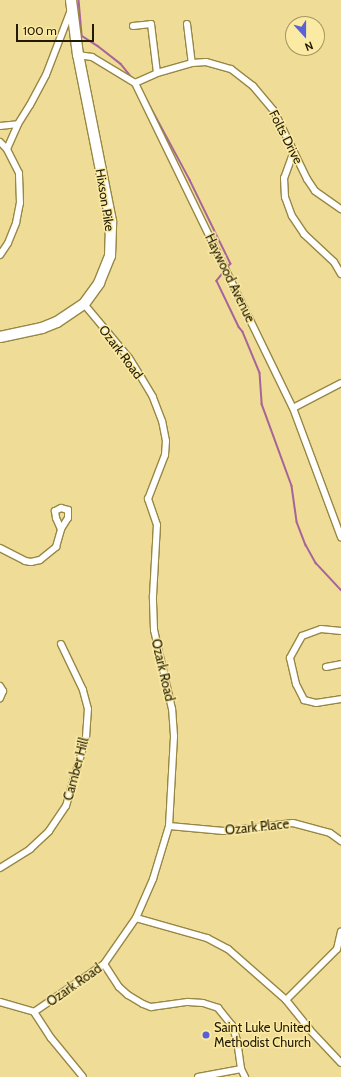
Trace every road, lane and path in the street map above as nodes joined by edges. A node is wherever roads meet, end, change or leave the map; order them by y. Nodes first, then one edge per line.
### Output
1 (71, 5) edge
2 (187, 24) dead end
3 (133, 26) dead end
4 (78, 55) junction
5 (192, 63) junction
6 (157, 73) junction
7 (135, 83) junction
8 (18, 124) junction
9 (0, 126) edge
10 (0, 142) edge
11 (7, 148) junction
12 (294, 151) junction
13 (341, 209) edge
14 (0, 254) edge
15 (341, 274) edge
16 (84, 304) junction
17 (0, 337) edge
18 (341, 383) edge
19 (293, 408) junction
20 (61, 529) dead end
21 (341, 537) edge
22 (0, 548) edge
23 (341, 630) edge
24 (61, 644) dead end
25 (341, 664) edge
26 (326, 667) dead end
27 (0, 686) edge
28 (0, 698) edge
29 (341, 699) edge
30 (169, 826) junction
31 (341, 841) edge
32 (0, 868) edge
33 (136, 918) junction
34 (341, 931) edge
35 (339, 951) edge
36 (104, 964) junction
37 (286, 1000) junction
38 (0, 1002) edge
39 (34, 1012) junction
40 (341, 1063) edge
41 (241, 1069) junction
42 (83, 1077) edge
43 (198, 1077) edge
44 (245, 1077) edge

1 - 4 main road, Hixson Pike
1 - 8 street
2 - 5 street
3 - 6 street
4 - 7 street
4 - 16 main road, Hixson Pike
5 - 6 street, Folts Drive
5 - 12 street, Folts Drive
6 - 7 street, Folts Drive
7 - 19 street, Haywood Avenue
8 - 9 street
8 - 11 street
10 - 11 street
11 - 14 street
12 - 13 street, Folts Drive
12 - 15 street
16 - 17 main road, Hixson Pike
16 - 30 street, Ozark Road
18 - 19 street
19 - 21 street, Haywood Avenue
20 - 22 street
23 - 29 street
24 - 32 street, Camber Hill
25 - 26 street
27 - 28 street
30 - 31 street, Ozark Place
30 - 33 street, Ozark Road
33 - 36 street, Ozark Road
33 - 37 street
34 - 35 street
35 - 37 street
36 - 39 street, Ozark Road
36 - 41 street
37 - 40 street
38 - 39 street
39 - 42 street
41 - 43 street
41 - 44 street

